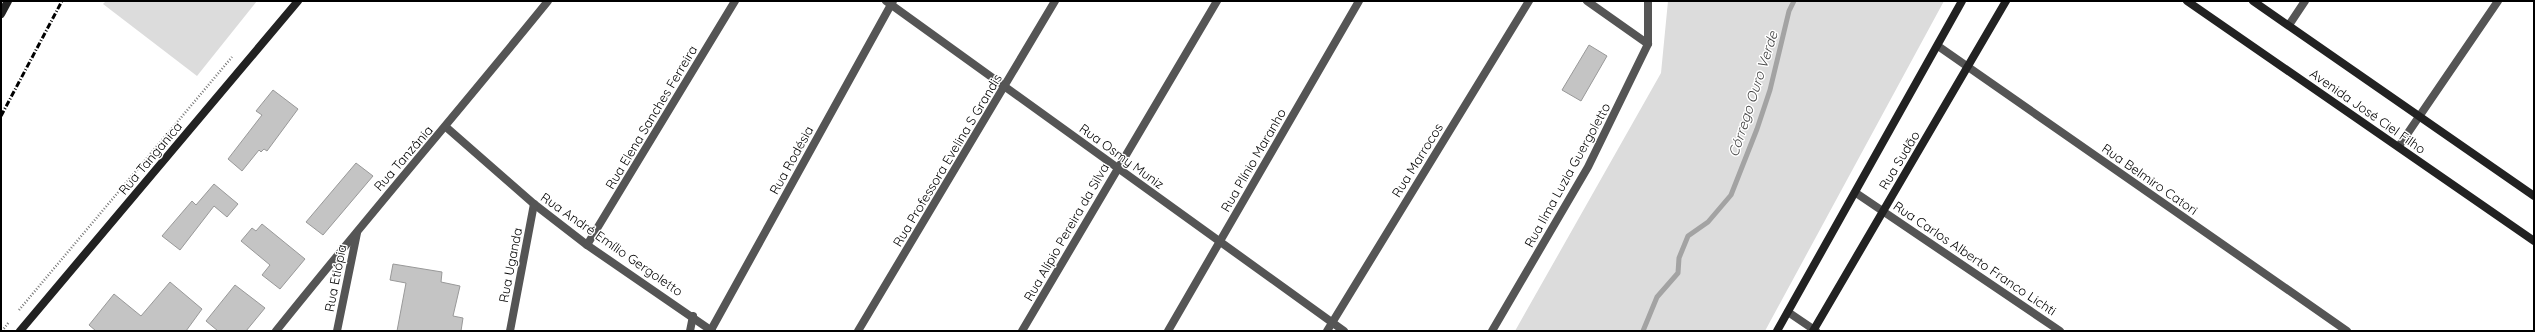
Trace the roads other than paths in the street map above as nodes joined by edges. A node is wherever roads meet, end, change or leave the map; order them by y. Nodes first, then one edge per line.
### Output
1 (8, 1) edge
2 (298, 1) edge
3 (548, 1) edge
4 (736, 1) edge
5 (1055, 1) edge
6 (1217, 1) edge
7 (1359, 1) edge
8 (1529, 1) edge
9 (1587, 1) edge
10 (1648, 1) edge
11 (1962, 1) edge
12 (2006, 1) edge
13 (2187, 1) edge
14 (2253, 1) edge
15 (2305, 1) edge
16 (2498, 1) edge
17 (890, 2) edge
18 (1, 14) edge
19 (2289, 25) junction
20 (1648, 44) junction
21 (1938, 46) junction
22 (1968, 66) junction
23 (1006, 87) junction
24 (2420, 117) junction
25 (446, 127) junction
26 (2399, 146) junction
27 (1118, 168) junction
28 (1856, 193) junction
29 (2534, 196) edge
30 (534, 204) junction
31 (1884, 210) junction
32 (357, 230) junction
33 (2534, 241) edge
34 (1220, 242) junction
35 (587, 245) junction
36 (1788, 312) junction
37 (693, 316) junction
38 (1332, 322) junction
39 (712, 330) edge
40 (1814, 330) edge
41 (20, 331) edge
42 (276, 331) edge
43 (337, 331) edge
44 (510, 331) edge
45 (690, 331) edge
46 (858, 331) edge
47 (1022, 331) edge
48 (1168, 331) edge
49 (1327, 331) edge
50 (1344, 331) edge
51 (1492, 331) edge
52 (1777, 331) edge
53 (2060, 331) edge
54 (2347, 331) edge

1 - 18 street
2 - 41 street, Rua Tanganica
3 - 25 street, Rua Tanzânia
4 - 35 street, Rua Elena Sanches Ferreira
5 - 23 street, Rua Professora Evelina S Grandis
6 - 27 street, Rua Alípio Pereira da Silva
7 - 34 street, Rua Plínio Maranho
8 - 38 street, Rua Marrocos
9 - 20 street
10 - 20 street, Rua Ilma Luzia Guergoletto
11 - 21 street, Rua Sudão
12 - 22 street, Rua Sudão
13 - 26 street, Avenida José Ciel Filho
14 - 19 street, Avenida José Ciel Filho
15 - 19 street
16 - 24 street
17 - 23 street, Rua Osmy Muniz
17 - 39 street, Rua Rodésia
19 - 24 street, Avenida José Ciel Filho
20 - 51 street, Rua Ilma Luzia Guergoletto
21 - 22 street, Rua Belmiro Catori
21 - 28 street, Rua Sudão
22 - 31 street, Rua Sudão
22 - 54 street, Rua Belmiro Catori
23 - 27 street, Rua Osmy Muniz
23 - 46 street, Rua Professora Evelina S Grandis
24 - 26 street
24 - 29 street, Avenida José Ciel Filho
25 - 30 street, Rua André Emílio Gergoletto
25 - 32 street, Rua Tanzânia
26 - 33 street, Avenida José Ciel Filho
27 - 34 street, Rua Osmy Muniz
27 - 47 street, Rua Alípio Pereira da Silva
28 - 31 street, Rua Carlos Alberto Franco Lichti
28 - 36 street, Rua Sudão
30 - 35 street, Rua André Emílio Gergoletto
30 - 44 street, Rua Uganda
31 - 40 street, Rua Sudão
31 - 53 street, Rua Carlos Alberto Franco Lichti
32 - 42 street, Rua Tanzânia
32 - 43 street, Rua Etiópia
34 - 38 street, Rua Osmy Muniz
34 - 48 street, Rua Plínio Maranho
35 - 37 street, Rua André Emílio Gergoletto
36 - 40 street
36 - 52 street, Rua Sudão
37 - 39 street, Rua André Emílio Gergoletto
37 - 45 street
38 - 49 street, Rua Marrocos
38 - 50 street, Rua Osmy Muniz

